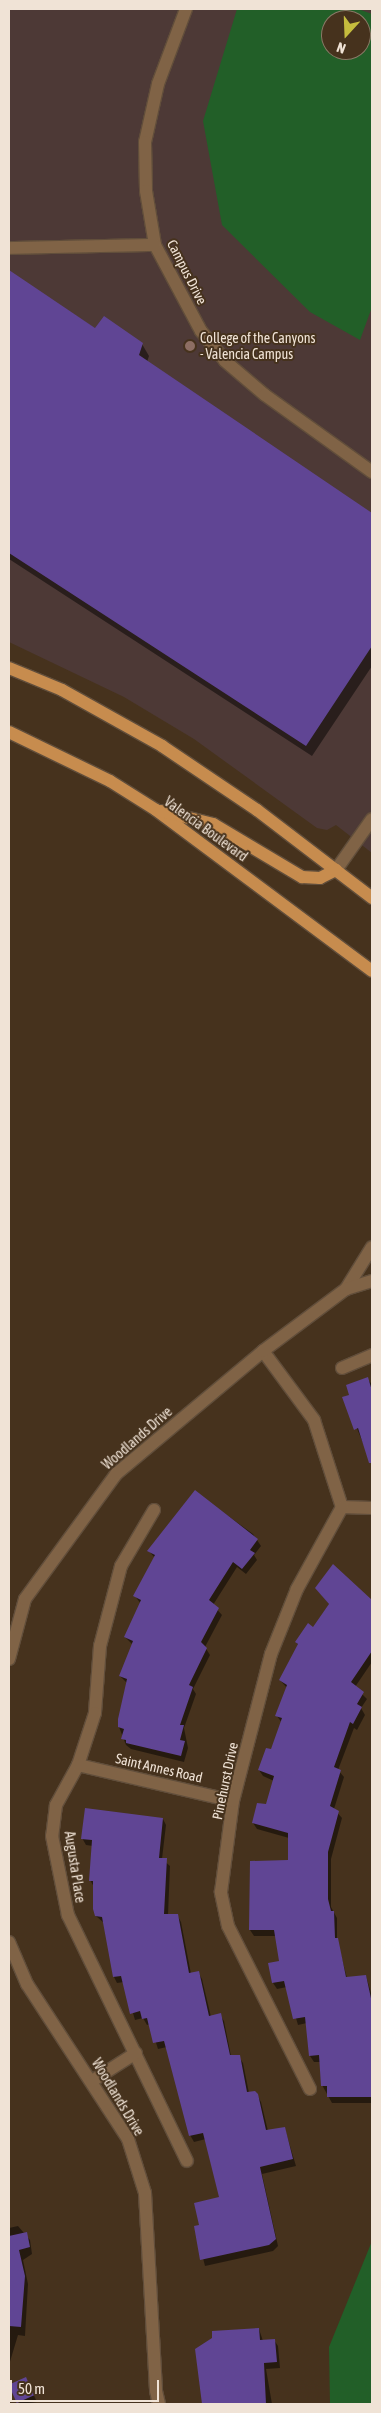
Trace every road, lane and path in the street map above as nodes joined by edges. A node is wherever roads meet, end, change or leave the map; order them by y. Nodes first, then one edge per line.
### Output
1 (186, 9) edge
2 (155, 245) junction
3 (9, 248) edge
4 (372, 472) edge
5 (9, 668) edge
6 (9, 732) edge
7 (156, 810) junction
8 (372, 819) edge
9 (336, 870) junction
10 (372, 898) edge
11 (372, 972) edge
12 (372, 1247) edge
13 (372, 1281) edge
14 (346, 1289) junction
15 (263, 1350) junction
16 (372, 1355) edge
17 (342, 1368) dead end
18 (342, 1507) junction
19 (372, 1508) edge
20 (154, 1510) dead end
21 (9, 1659) edge
22 (78, 1765) junction
23 (233, 1801) junction
24 (9, 1942) edge
25 (136, 2053) junction
26 (92, 2081) junction
27 (310, 2089) dead end
28 (187, 2161) dead end
29 (159, 2404) edge

1 - 2 street, Campus Drive
2 - 3 street
2 - 4 street, Campus Drive
5 - 9 main road
6 - 7 main road, Valencia Boulevard
7 - 9 main road
7 - 11 main road, Valencia Boulevard
8 - 9 street
9 - 10 main road
12 - 14 street, Woodlands Drive
13 - 14 street, Woodlands Drive
14 - 15 street, Woodlands Drive
15 - 18 street
15 - 21 street, Woodlands Drive
16 - 17 street
18 - 19 street
18 - 23 street, Pinehurst Drive
20 - 22 street, Augusta Place
22 - 23 street, Saint Annes Road
22 - 25 street, Augusta Place
23 - 27 street, Pinehurst Drive
24 - 26 street, Woodlands Drive
25 - 26 street
25 - 28 street, Augusta Place
26 - 29 street, Woodlands Drive

